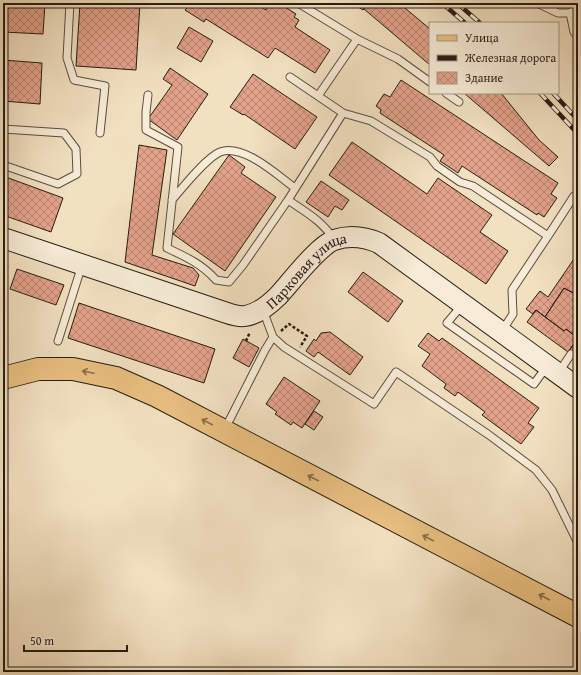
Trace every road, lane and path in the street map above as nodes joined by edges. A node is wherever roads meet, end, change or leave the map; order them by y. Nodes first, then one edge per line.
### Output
1 (70, 3) edge
2 (298, 3) edge
3 (536, 3) edge
4 (578, 6) edge
5 (570, 13) junction
6 (578, 37) edge
7 (357, 39) junction
8 (290, 77) dead end
9 (429, 81) edge
10 (447, 94) edge
11 (148, 95) dead end
12 (318, 96) junction
13 (459, 102) dead end
14 (343, 113) junction
15 (3, 129) edge
16 (100, 132) dead end
17 (3, 166) edge
18 (296, 188) junction
19 (574, 196) dead end
20 (172, 200) junction
21 (288, 200) junction
22 (548, 236) junction
23 (3, 238) edge
24 (333, 240) junction
25 (82, 265) junction
26 (463, 304) junction
27 (262, 309) junction
28 (289, 324) dead end
29 (500, 332) junction
30 (273, 337) junction
31 (58, 341) dead end
32 (296, 354) junction
33 (571, 354) dead end
34 (553, 369) junction
35 (3, 378) edge
36 (578, 388) edge
37 (229, 421) dead end
38 (578, 543) edge
39 (578, 616) edge

1 - 16 lane
2 - 7 lane
3 - 5 lane
4 - 5 lane
5 - 6 lane
7 - 9 lane
7 - 12 lane
8 - 12 lane
10 - 13 lane
11 - 20 lane
12 - 14 lane
14 - 18 lane
14 - 22 lane
15 - 17 lane
18 - 20 lane
18 - 21 lane
19 - 22 lane
20 - 21 lane
21 - 24 lane
22 - 29 lane
23 - 25 street, Парковая улица
24 - 26 street, Парковая улица
24 - 27 street, Парковая улица
25 - 27 street, Парковая улица
25 - 31 lane
26 - 29 street, Парковая улица
26 - 34 lane
27 - 30 lane
28 - 32 path
29 - 34 street, Парковая улица
30 - 32 lane
30 - 37 lane
32 - 38 lane
33 - 34 lane
34 - 36 street, Парковая улица
39 -> 35 main road

